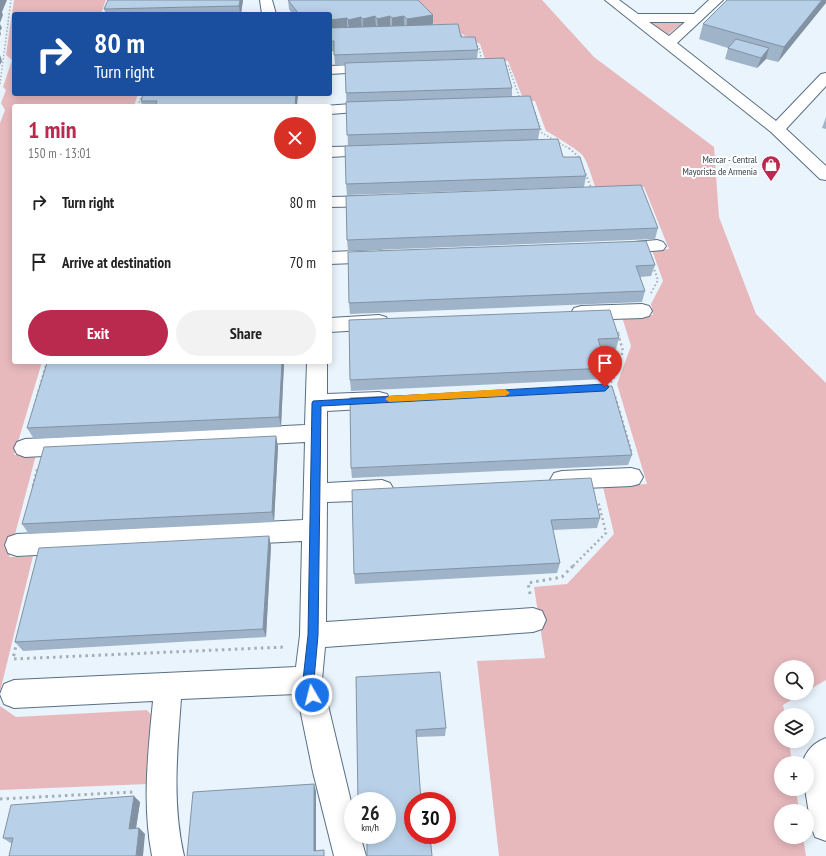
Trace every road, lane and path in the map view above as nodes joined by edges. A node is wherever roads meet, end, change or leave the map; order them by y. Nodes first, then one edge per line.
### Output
1 (11, 0) edge
2 (266, 0) edge
3 (611, 0) edge
4 (717, 0) edge
5 (269, 12) edge
6 (636, 18) junction
7 (697, 18) junction
8 (455, 31) edge
9 (669, 43) junction
10 (483, 65) edge
11 (502, 65) edge
12 (391, 68) edge
13 (332, 70) edge
14 (826, 77) edge
15 (0, 84) edge
16 (521, 102) edge
17 (332, 105) edge
18 (394, 107) edge
19 (535, 111) edge
20 (777, 129) junction
21 (557, 145) edge
22 (562, 145) junction
23 (393, 150) edge
24 (332, 152) edge
25 (826, 175) edge
26 (592, 192) edge
27 (394, 200) edge
28 (332, 202) edge
29 (652, 246) joint
30 (599, 248) edge
31 (393, 256) edge
32 (332, 258) edge
33 (642, 311) joint
34 (613, 312) junction
35 (566, 314) edge
36 (401, 321) edge
37 (332, 325) edge
38 (46, 364) edge
39 (317, 364) edge
40 (394, 399) edge
41 (316, 403) junction
42 (316, 433) junction
43 (34, 448) junction
44 (631, 477) joint
45 (594, 479) junction
46 (538, 482) edge
47 (402, 488) edge
48 (31, 493) edge
49 (315, 493) junction
50 (314, 530) junction
51 (17, 545) dead end
52 (534, 620) joint
53 (18, 636) edge
54 (312, 640) junction
55 (308, 680) junction
56 (168, 686) junction
57 (14, 694) dead end
58 (826, 752) edge
59 (161, 790) junction
60 (0, 799) edge
61 (826, 826) edge
62 (168, 856) edge
63 (350, 856) edge

1 - 15 path
2 - 5 street
3 - 6 street
4 - 7 street
6 - 7 street
6 - 9 street
7 - 9 street
8 - 10 path
9 - 20 street
11 - 16 path
12 - 13 street
14 - 20 street
17 - 18 street
19 - 22 path
20 - 25 street
21 - 22 path
22 - 26 path
23 - 24 street
27 - 28 street
29 - 30 street
29 - 33 path
31 - 32 street
33 - 34 street
34 - 35 street
34 - 44 path
36 - 37 street
38 - 43 path
39 - 41 street
40 - 41 street
41 - 42 street
42 - 43 street
42 - 49 street
43 - 48 path
44 - 45 street
45 - 46 street
45 - 52 path
47 - 49 street
49 - 50 street
50 - 51 street
50 - 54 street
52 - 54 street
53 - 54 path
54 - 55 street
55 - 56 street
55 - 63 street
56 - 57 street
56 - 59 street
58 - 61 street
59 - 60 path
59 - 62 street

